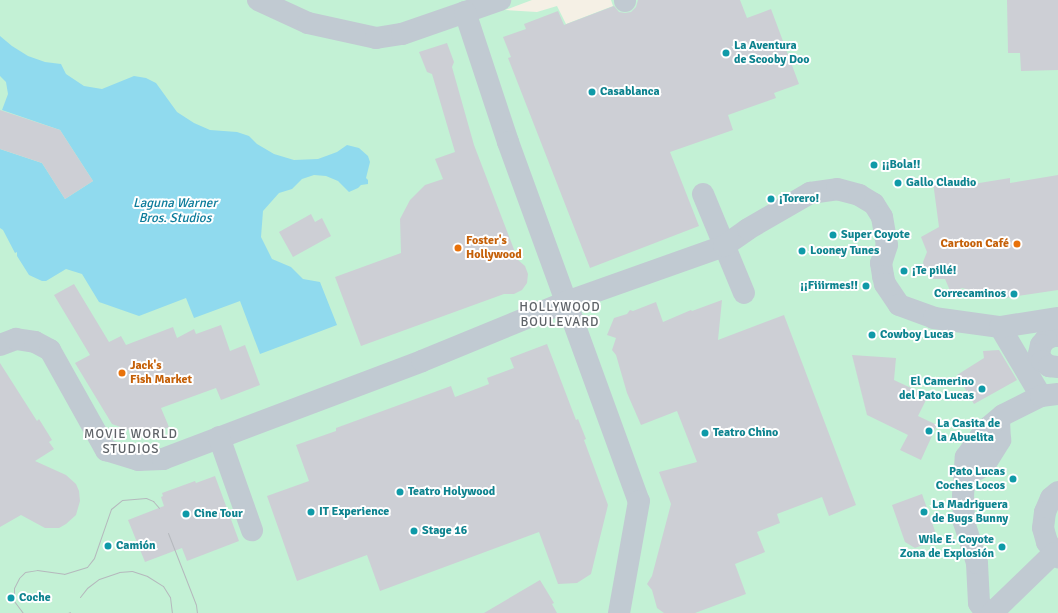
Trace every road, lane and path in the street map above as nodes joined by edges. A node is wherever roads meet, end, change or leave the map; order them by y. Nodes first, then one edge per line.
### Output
1 (258, 0) edge
2 (500, 0) edge
3 (465, 12) junction
4 (703, 194) dead end
5 (724, 246) junction
6 (744, 292) dead end
7 (566, 302) junction
8 (1000, 326) junction
9 (1055, 327) edge
10 (0, 345) edge
11 (1058, 370) edge
12 (1049, 395) edge
13 (219, 437) junction
14 (1058, 492) edge
15 (252, 530) dead end
16 (1056, 555) edge
17 (619, 613) edge
18 (986, 613) edge
19 (992, 613) edge

1 - 3 street
2 - 3 street
3 - 7 street
4 - 5 street
5 - 6 street
5 - 7 street
5 - 8 street
7 - 13 street
7 - 17 street
8 - 9 street
8 - 12 street
9 - 11 street
10 - 13 street
12 - 18 street
13 - 15 street
14 - 16 street
16 - 19 street

